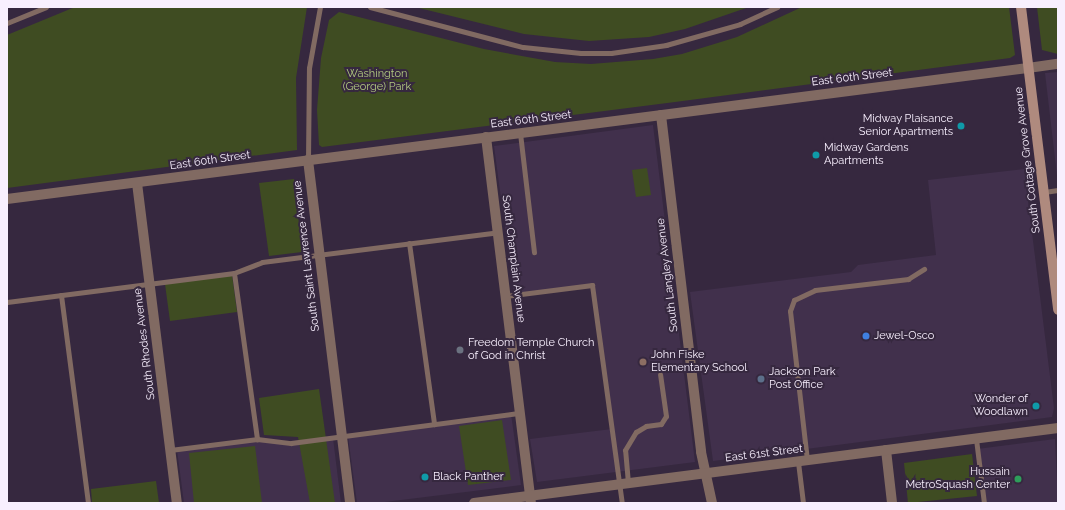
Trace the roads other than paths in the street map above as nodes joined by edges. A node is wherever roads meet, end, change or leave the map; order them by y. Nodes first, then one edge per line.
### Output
1 (46, 7) edge
2 (320, 7) edge
3 (370, 7) edge
4 (777, 7) edge
5 (1021, 7) edge
6 (7, 23) edge
7 (1058, 64) edge
8 (1028, 68) junction
9 (661, 115) junction
10 (520, 133) junction
11 (486, 137) junction
12 (308, 160) junction
13 (137, 183) junction
14 (1058, 190) edge
15 (1044, 192) junction
16 (7, 199) edge
17 (498, 232) junction
18 (409, 243) junction
19 (534, 252) dead end
20 (319, 254) junction
21 (924, 268) dead end
22 (234, 273) junction
23 (150, 284) junction
24 (61, 295) junction
25 (506, 296) junction
26 (7, 302) edge
27 (1058, 310) edge
28 (660, 374) dead end
29 (520, 413) junction
30 (434, 424) junction
31 (1058, 428) edge
32 (342, 437) junction
33 (257, 439) junction
34 (976, 439) junction
35 (170, 450) junction
36 (886, 450) junction
37 (802, 461) junction
38 (706, 473) junction
39 (624, 484) junction
40 (531, 499) edge
41 (88, 503) edge
42 (177, 503) edge
43 (350, 503) edge
44 (474, 503) edge
45 (622, 503) edge
46 (712, 503) edge
47 (803, 503) edge
48 (892, 503) edge
49 (984, 503) edge

1 - 6 lane
2 - 12 lane, South Saint Lawrence Avenue
3 - 4 lane
5 - 8 main road, South Cottage Grove Avenue
7 - 8 street, East 60th Street
8 - 9 street, East 60th Street
8 - 15 main road, South Cottage Grove Avenue
9 - 10 street, East 60th Street
9 - 38 street, South Langley Avenue
10 - 11 street, East 60th Street
10 - 19 lane
11 - 12 street, East 60th Street
11 - 17 street, South Champlain Avenue
12 - 13 street, East 60th Street
12 - 20 street, South Saint Lawrence Avenue
13 - 16 street, East 60th Street
13 - 23 street, South Rhodes Avenue
14 - 15 lane
15 - 27 main road, South Cottage Grove Avenue
17 - 18 lane
17 - 25 street, South Champlain Avenue
18 - 20 lane
18 - 30 lane
20 - 22 lane
20 - 32 street, South Saint Lawrence Avenue
21 - 37 lane
22 - 23 lane
22 - 33 lane
23 - 24 lane
23 - 35 street, South Rhodes Avenue
24 - 26 lane
24 - 41 lane
25 - 29 street, South Champlain Avenue
25 - 39 lane
28 - 39 lane
29 - 30 lane
29 - 40 street, South Champlain Avenue
30 - 32 lane
31 - 34 street, East 61st Street
32 - 33 lane
32 - 43 street, South Saint Lawrence Avenue
33 - 35 lane
34 - 36 street, East 61st Street
34 - 49 lane
35 - 42 street, South Rhodes Avenue
36 - 37 street, East 61st Street
36 - 48 street
37 - 38 street, East 61st Street
37 - 47 lane
38 - 39 street, East 61st Street
38 - 46 street, South Langley Avenue
39 - 40 street, East 61st Street
39 - 45 lane
40 - 44 street, East 61st Street

